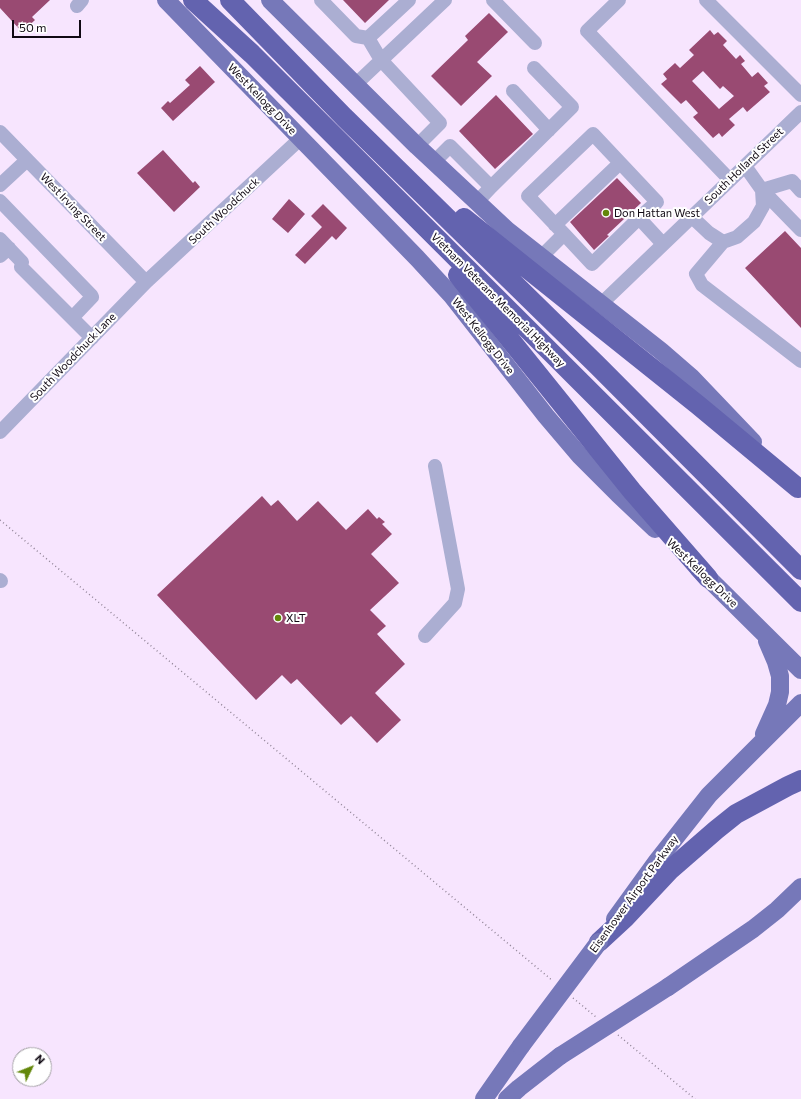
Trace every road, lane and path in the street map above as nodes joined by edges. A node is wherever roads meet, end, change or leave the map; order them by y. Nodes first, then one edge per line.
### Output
1 (166, 0) edge
2 (193, 0) edge
3 (230, 0) edge
4 (270, 0) edge
5 (321, 0) edge
6 (409, 0) edge
7 (445, 0) edge
8 (493, 0) edge
9 (619, 0) edge
10 (706, 0) edge
11 (368, 38) junction
12 (535, 43) dead end
13 (381, 60) junction
14 (534, 68) dead end
15 (356, 84) junction
16 (513, 91) dead end
17 (801, 95) edge
18 (801, 112) edge
19 (344, 117) junction
20 (549, 130) junction
21 (0, 132) edge
22 (300, 138) junction
23 (417, 146) junction
24 (27, 160) junction
25 (434, 162) junction
26 (620, 163) junction
27 (745, 166) junction
28 (730, 180) junction
29 (0, 185) edge
30 (491, 187) junction
31 (762, 190) junction
32 (801, 191) edge
33 (0, 201) edge
34 (477, 202) junction
35 (403, 204) junction
36 (692, 216) junction
37 (639, 218) junction
38 (560, 230) junction
39 (801, 230) edge
40 (724, 242) junction
41 (663, 244) junction
42 (3, 248) edge
43 (540, 257) junction
44 (146, 282) junction
45 (601, 304) junction
46 (72, 318) junction
47 (92, 338) junction
48 (801, 361) edge
49 (0, 432) edge
50 (435, 466) dead end
51 (800, 490) edge
52 (0, 520) edge
53 (801, 570) edge
54 (708, 578) junction
55 (801, 602) edge
56 (762, 632) junction
57 (425, 636) dead end
58 (801, 670) edge
59 (801, 704) edge
60 (749, 754) junction
61 (801, 780) edge
62 (801, 887) edge
63 (599, 942) junction
64 (554, 982) dead end
65 (573, 997) dead end
66 (597, 1018) dead end
67 (615, 1033) dead end
68 (484, 1099) edge
69 (507, 1099) edge
70 (695, 1099) edge

1 - 22 main road, West Kellogg Drive
2 - 35 highway, Vietnam Veterans Memorial Highway
3 - 19 highway, Vietnam Veterans Memorial Highway
4 - 15 main road
5 - 11 street
6 - 11 street
7 - 13 street
8 - 12 street
9 - 28 street
10 - 17 street
11 - 13 street
13 - 15 street
13 - 23 street
14 - 20 street
15 - 23 main road
16 - 20 street
18 - 27 street, South Holland Street
19 - 51 highway
19 - 53 highway, Vietnam Veterans Memorial Highway
20 - 30 street
21 - 24 street, West Irving Street
22 - 44 street, South Woodchuck
22 - 54 main road, West Kellogg Drive
23 - 25 main road
24 - 29 street
24 - 44 street, West Irving Street
25 - 30 street
25 - 34 main road
26 - 37 street
26 - 38 street
26 - 38 street
27 - 28 street, South Holland Street
27 - 31 street
28 - 36 street, South Holland Street
30 - 34 street
31 - 32 street
31 - 39 street
31 - 40 street
33 - 46 street
34 - 43 main road
35 - 54 highway
35 - 55 highway, Vietnam Veterans Memorial Highway
36 - 40 street
36 - 41 street, South Holland Street
37 - 38 street
37 - 41 street
38 - 43 street
40 - 48 street
41 - 45 street, South Holland Street
42 - 46 street
43 - 45 main road
44 - 47 street, South Woodchuck Lane
45 - 51 main road
46 - 47 street
47 - 49 street, South Woodchuck Lane
50 - 57 street
52 - 64 path
54 - 56 main road, West Kellogg Drive
56 - 58 main road, West Kellogg Drive
56 - 60 main road
59 - 60 main road, Eisenhower Airport Parkway
60 - 63 main road, Eisenhower Airport Parkway
61 - 63 highway
62 - 69 main road, bridge
63 - 68 main road, Eisenhower Airport Parkway, bridge
65 - 66 path
67 - 70 path

